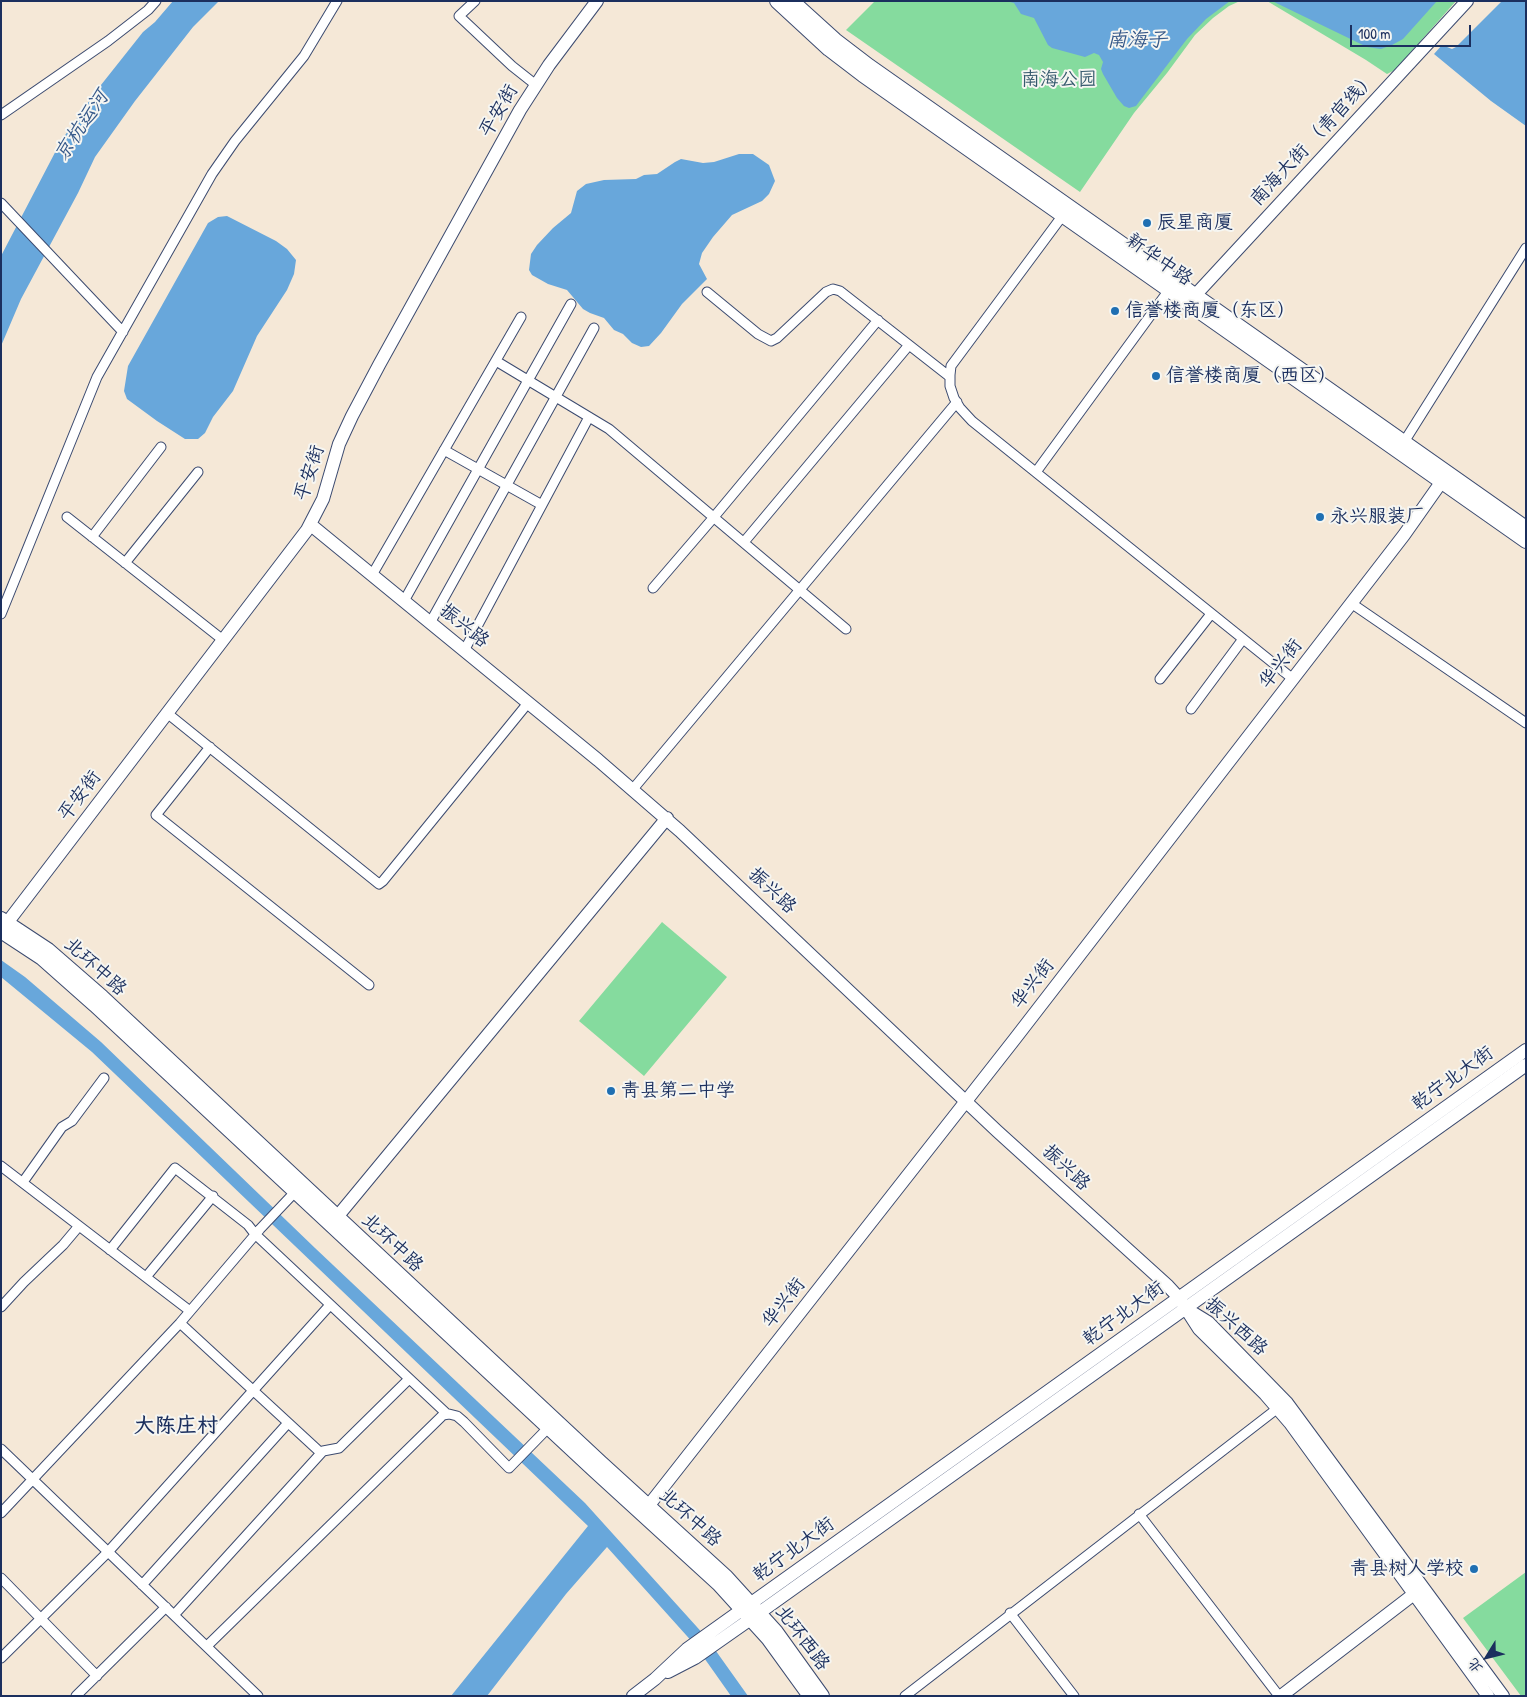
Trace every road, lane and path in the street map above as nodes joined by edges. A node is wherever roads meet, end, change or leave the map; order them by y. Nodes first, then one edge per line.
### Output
1 (156, 1) edge
2 (336, 1) edge
3 (475, 1) edge
4 (597, 1) edge
5 (777, 1) edge
6 (792, 1) edge
7 (1467, 1) edge
8 (536, 85) junction
9 (17, 104) junction
10 (1, 109) edge
11 (1, 115) edge
12 (4, 205) edge
13 (1063, 215) junction
14 (1526, 248) edge
15 (1169, 290) junction
16 (707, 292) dead end
17 (1192, 299) junction
18 (571, 304) dead end
19 (521, 317) dead end
20 (878, 320) junction
21 (594, 328) dead end
22 (123, 332) junction
23 (909, 345) junction
24 (496, 361) junction
25 (950, 377) junction
26 (528, 380) junction
27 (556, 396) junction
28 (957, 402) junction
29 (589, 417) junction
30 (1404, 442) junction
31 (161, 447) dead end
32 (444, 450) junction
33 (478, 469) junction
34 (198, 472) dead end
35 (1036, 472) junction
36 (1445, 477) junction
37 (506, 485) junction
38 (542, 505) junction
39 (67, 517) dead end
40 (714, 517) junction
41 (311, 525) junction
42 (1526, 528) edge
43 (92, 538) junction
44 (1526, 541) edge
45 (744, 542) junction
46 (125, 563) junction
47 (372, 575) junction
48 (652, 588) dead end
49 (800, 590) junction
50 (404, 601) junction
51 (1351, 603) junction
52 (1, 614) edge
53 (1211, 614) junction
54 (430, 623) junction
55 (846, 628) dead end
56 (1243, 639) junction
57 (223, 640) junction
58 (464, 651) junction
59 (1160, 679) dead end
60 (1293, 679) junction
61 (528, 703) junction
62 (1191, 709) dead end
63 (167, 712) junction
64 (1526, 723) edge
65 (210, 747) junction
66 (633, 789) junction
67 (667, 818) junction
68 (3, 924) edge
69 (369, 985) dead end
70 (1526, 1050) edge
71 (1526, 1065) edge
72 (104, 1078) dead end
73 (966, 1101) junction
74 (1, 1166) edge
75 (23, 1182) junction
76 (295, 1192) junction
77 (213, 1196) junction
78 (337, 1217) junction
79 (79, 1226) junction
80 (255, 1234) junction
81 (110, 1250) junction
82 (146, 1277) junction
83 (1182, 1303) junction
84 (330, 1305) junction
85 (1, 1307) edge
86 (190, 1311) junction
87 (180, 1322) junction
88 (409, 1379) junction
89 (253, 1391) junction
90 (1278, 1408) junction
91 (447, 1414) junction
92 (288, 1423) junction
93 (548, 1428) junction
94 (1, 1449) edge
95 (321, 1453) junction
96 (33, 1480) junction
97 (645, 1510) junction
98 (1, 1513) edge
99 (1139, 1514) junction
100 (108, 1552) junction
101 (1, 1578) edge
102 (142, 1585) junction
103 (1414, 1594) junction
104 (166, 1607) junction
105 (752, 1611) junction
106 (1010, 1613) junction
107 (174, 1615) junction
108 (41, 1619) junction
109 (207, 1646) junction
110 (1, 1658) edge
111 (97, 1676) junction
112 (76, 1696) edge
113 (258, 1696) edge
114 (633, 1696) edge
115 (810, 1696) edge
116 (822, 1696) edge
117 (905, 1696) edge
118 (1074, 1696) edge
119 (1280, 1696) edge
120 (1488, 1696) edge
121 (1503, 1696) edge

1 - 9 street
2 - 22 street
3 - 8 street
4 - 8 street, 平安街
5 - 13 main road, 新华中路
6 - 17 main road, 新华中路
7 - 17 street, 南海大街 （青官线）
8 - 41 street, 平安街
9 - 10 street
9 - 11 street
12 - 22 street
13 - 15 main road, 新华中路
13 - 25 street
14 - 30 street
15 - 17 main road, 新华中路
15 - 35 street
16 - 20 street
17 - 30 main road, 新华中路
17 - 36 main road, 新华中路
18 - 26 street
19 - 24 street
20 - 23 street
20 - 40 street
21 - 27 street
22 - 52 street
23 - 25 street
23 - 45 street
24 - 26 street
24 - 32 street
25 - 28 street
26 - 27 street
26 - 33 street
27 - 29 street
27 - 37 street
28 - 35 street
28 - 49 street
29 - 38 street
29 - 40 street
30 - 36 main road, 新华中路
31 - 43 street
32 - 33 street
32 - 47 street
33 - 37 street
33 - 50 street
34 - 46 street
35 - 53 street
36 - 42 main road, 新华中路
36 - 44 main road, 新华中路
36 - 51 street, 华兴街
37 - 38 street
37 - 54 street
38 - 58 street
39 - 43 street
40 - 45 street
40 - 48 street
41 - 47 street, 振兴路
41 - 57 street, 平安街
43 - 46 street
45 - 49 street
46 - 57 street
47 - 50 street, 振兴路
49 - 55 street
49 - 66 street
50 - 54 street, 振兴路
51 - 60 street, 华兴街
51 - 64 street
53 - 56 street
53 - 59 street
54 - 58 street, 振兴路
56 - 60 street
56 - 62 street
57 - 63 street, 平安街
58 - 61 street, 振兴路
60 - 73 street, 华兴街
61 - 65 street
61 - 66 street, 振兴路
63 - 65 street
63 - 68 street, 平安街
65 - 69 street
66 - 67 street, 振兴路
67 - 73 street, 振兴路
67 - 78 street
68 - 76 main road, 北环中路
68 - 78 main road, 北环中路
70 - 83 street, 乾宁北大街
71 - 83 street, 乾宁北大街
72 - 75 street
73 - 83 street, 振兴路
73 - 97 street, 华兴街
74 - 75 street
75 - 79 street
76 - 80 street
76 - 93 main road, 北环中路
77 - 80 street
77 - 81 street
77 - 82 street
78 - 97 main road, 北环中路
79 - 81 street
79 - 85 street
80 - 84 street
80 - 86 street
81 - 82 street
82 - 86 street
83 - 90 street, 振兴西路
83 - 105 street, 乾宁北大街
83 - 121 street, 振兴西路
84 - 88 street
84 - 89 street
86 - 87 street
87 - 89 street
87 - 96 street
88 - 91 street
88 - 95 street
89 - 92 street
89 - 100 street
90 - 99 street
90 - 103 street, 振兴西路
91 - 93 street
91 - 109 street
92 - 95 street
92 - 102 street
93 - 97 main road, 北环中路
94 - 96 street
95 - 107 street
96 - 98 street
96 - 100 street
97 - 105 main road, 北环中路
99 - 106 street
99 - 119 street
100 - 102 street
100 - 108 street
101 - 108 street
102 - 104 street
103 - 119 street
103 - 120 street, 振兴西路
104 - 107 street
104 - 111 street
105 - 114 street, 乾宁北大街
105 - 115 main road, 北环西路
105 - 116 main road, 北环西路
106 - 117 street
106 - 118 street
107 - 109 street
108 - 110 street
108 - 111 street
109 - 113 street
111 - 112 street

